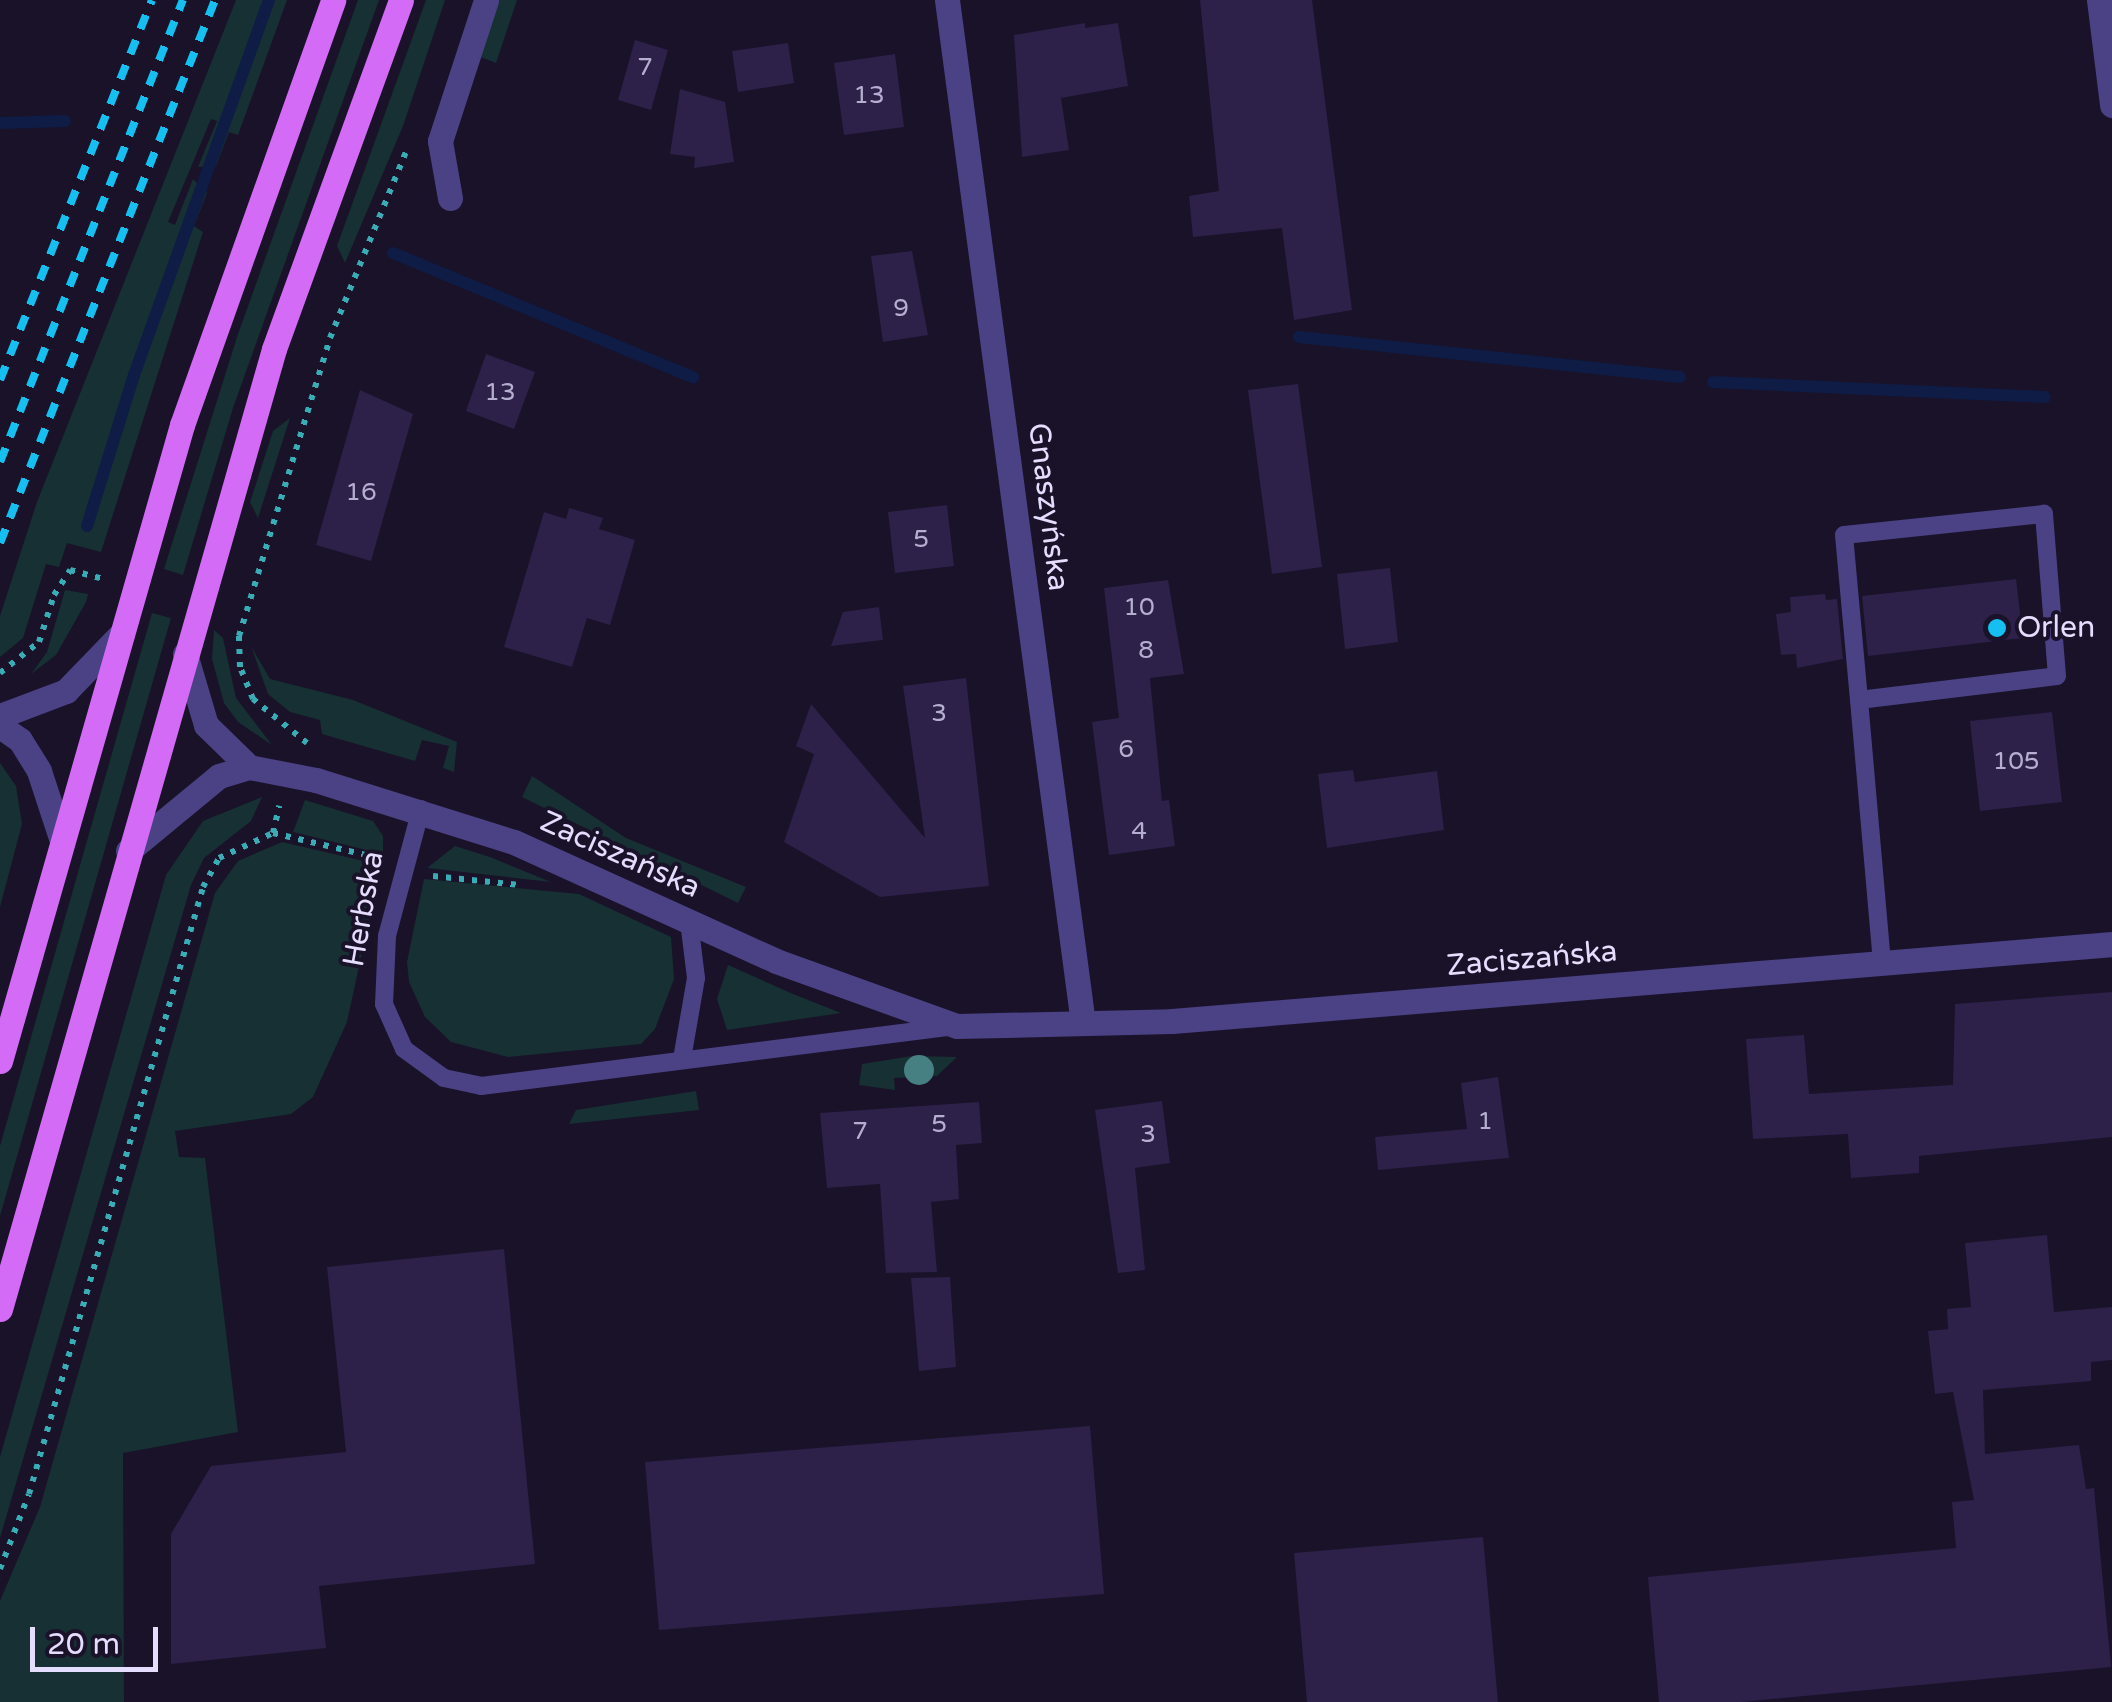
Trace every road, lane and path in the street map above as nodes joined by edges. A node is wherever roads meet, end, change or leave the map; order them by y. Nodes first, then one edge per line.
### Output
1 (334, 0) edge
2 (402, 0) edge
3 (486, 0) edge
4 (948, 0) edge
5 (2099, 0) edge
6 (2108, 33) edge
7 (2112, 105) edge
8 (412, 138) dead end
9 (450, 198) dead end
10 (94, 576) dead end
11 (120, 635) junction
12 (185, 652) junction
13 (0, 673) edge
14 (1859, 700) junction
15 (0, 716) edge
16 (0, 726) edge
17 (322, 746) dead end
18 (248, 767) junction
19 (280, 796) dead end
20 (421, 809) junction
21 (274, 833) junction
22 (62, 841) junction
23 (128, 851) junction
24 (403, 866) junction
25 (527, 885) dead end
26 (689, 922) junction
27 (2112, 944) edge
28 (1882, 962) junction
29 (1083, 1023) junction
30 (957, 1026) junction
31 (682, 1059) junction
32 (0, 1061) edge
33 (481, 1086) joint
34 (0, 1309) edge
35 (0, 1569) edge

1 - 11 main road
2 - 12 main road
3 - 9 street
4 - 29 street, Gnaszyńska
5 - 6 street
6 - 7 street
8 - 17 path
10 - 13 path
11 - 15 street
11 - 22 main road
12 - 18 street, Zaciszańska
12 - 23 main road
14 - 14 lane
14 - 28 lane
16 - 22 street
18 - 20 street, Zaciszańska
18 - 23 street
19 - 21 path
20 - 24 lane, Herbska
20 - 26 street, Zaciszańska
21 - 24 path
21 - 35 path
22 - 32 main road
23 - 34 main road
24 - 25 path
24 - 33 lane, Herbska
26 - 30 street, Zaciszańska
26 - 31 lane
27 - 28 street, Zaciszańska
28 - 29 street, Zaciszańska
29 - 30 street, Zaciszańska
30 - 31 lane, Zaciszańska
31 - 33 lane, Zaciszańska

